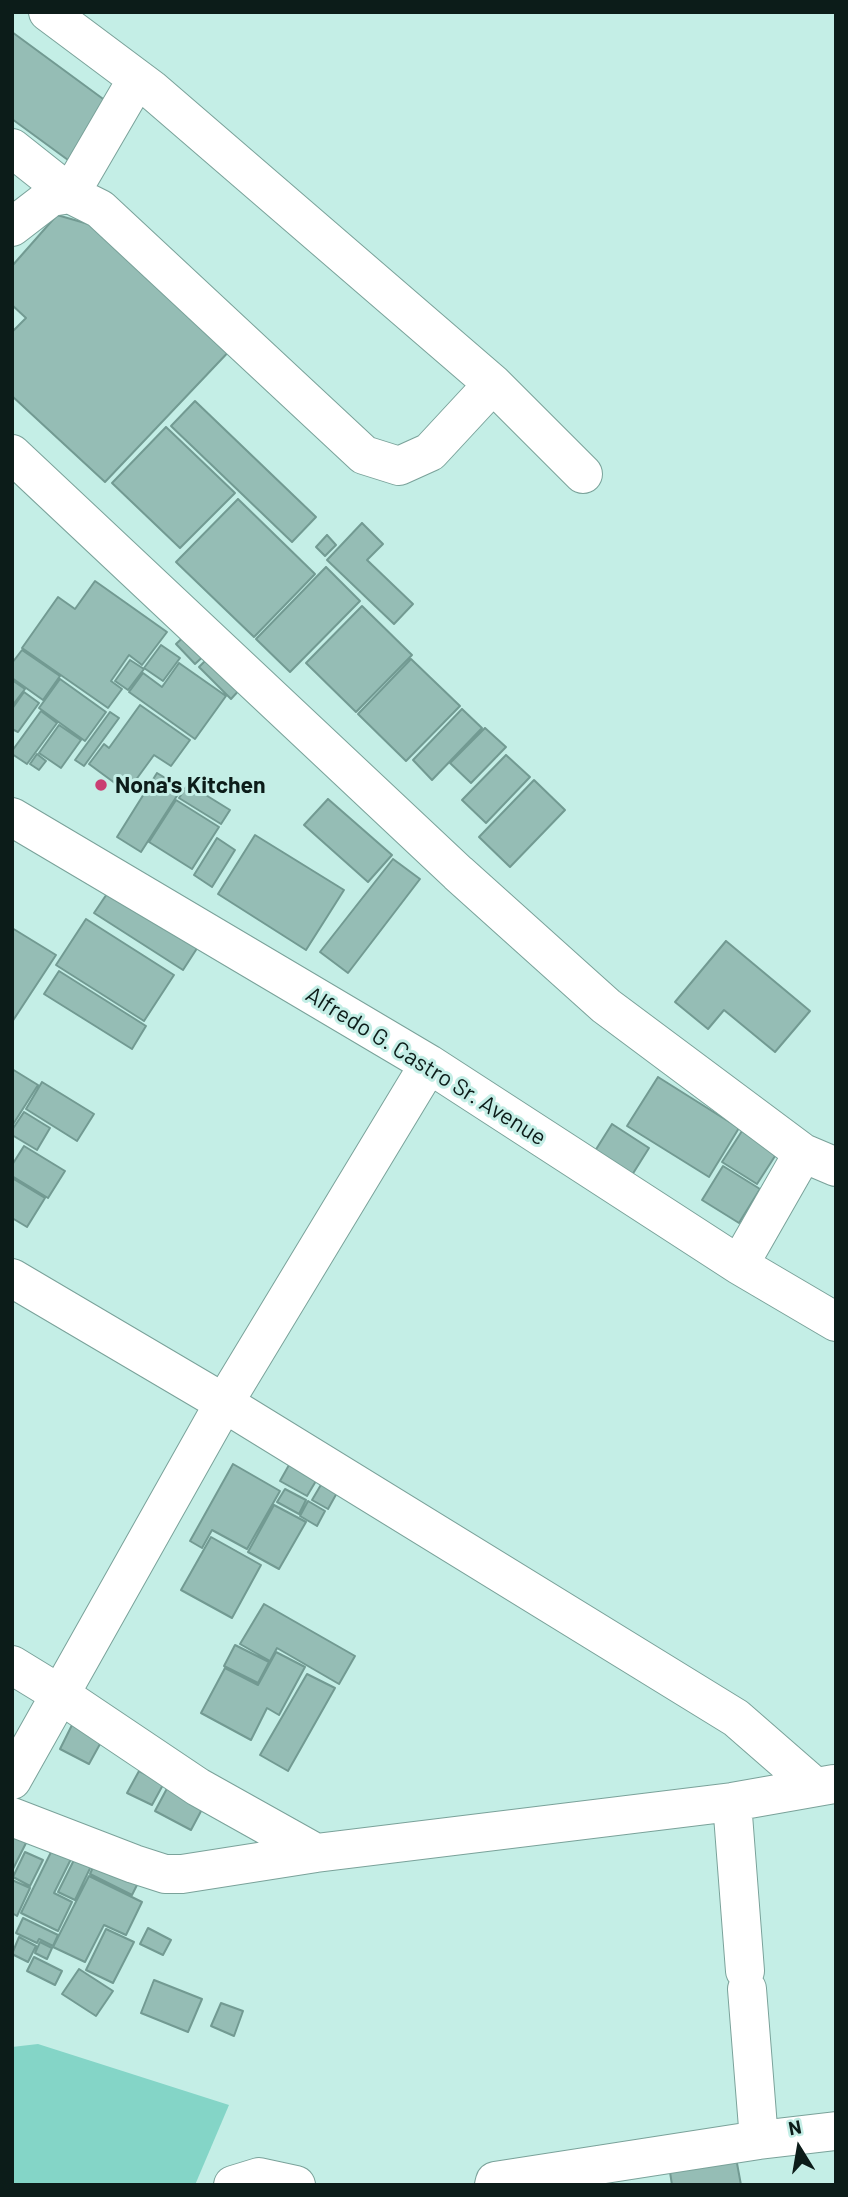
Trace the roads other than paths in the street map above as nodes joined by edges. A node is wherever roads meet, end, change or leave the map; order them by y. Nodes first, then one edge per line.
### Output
1 (48, 12) edge
2 (137, 79) junction
3 (12, 148) edge
4 (69, 194) junction
5 (12, 227) edge
6 (493, 384) junction
7 (12, 454) edge
8 (583, 474) dead end
9 (12, 817) edge
10 (429, 1064) junction
11 (820, 1160) edge
12 (739, 1265) junction
13 (12, 1278) edge
14 (836, 1322) edge
15 (225, 1403) junction
16 (12, 1665) edge
17 (61, 1695) junction
18 (12, 1780) edge
19 (825, 1785) edge
20 (732, 1802) junction
21 (12, 1817) edge
22 (316, 1853) junction
23 (836, 2131) edge
24 (758, 2140) junction
25 (495, 2183) edge
26 (233, 2185) edge
27 (296, 2185) edge

1 - 2 street
2 - 4 street
2 - 6 street
3 - 4 street
4 - 5 street
4 - 6 street
6 - 8 street
7 - 11 street
9 - 10 street, Alfredo G. Castro Sr. Avenue
10 - 12 street, Alfredo G. Castro Sr. Avenue
10 - 15 street
11 - 12 street
12 - 14 street, Alfredo G. Castro Sr. Avenue
13 - 15 street
15 - 17 street
15 - 19 street
16 - 17 street
17 - 18 street
17 - 22 street
19 - 20 street
20 - 22 street
20 - 24 street
21 - 22 street
23 - 24 street
24 - 25 street
26 - 27 street

